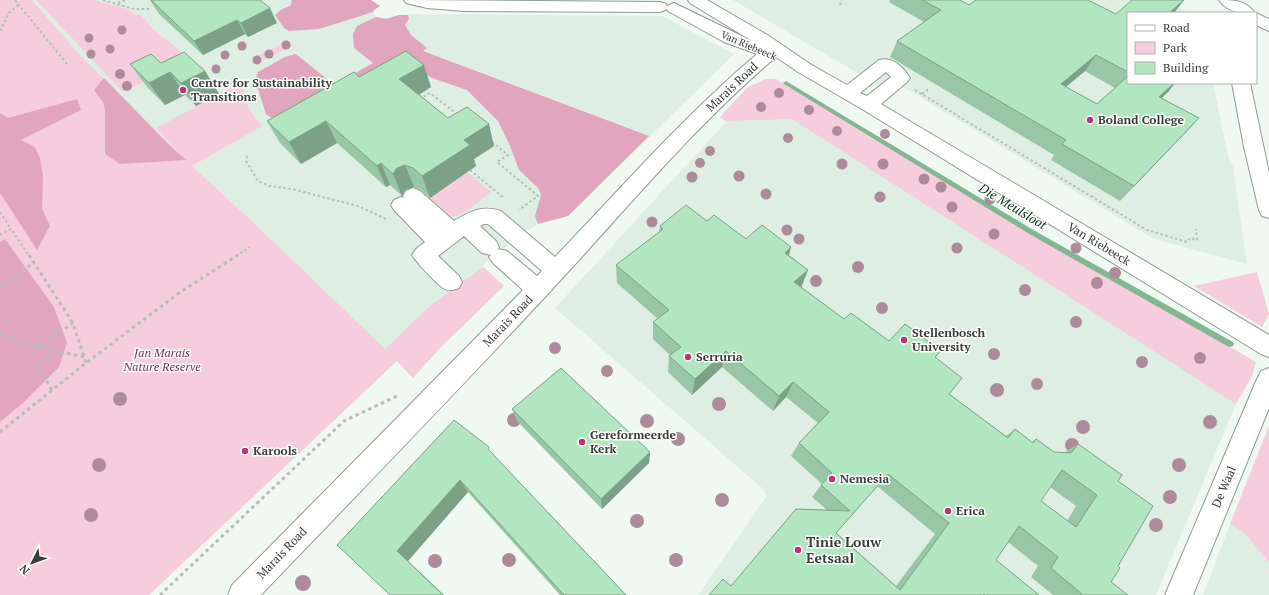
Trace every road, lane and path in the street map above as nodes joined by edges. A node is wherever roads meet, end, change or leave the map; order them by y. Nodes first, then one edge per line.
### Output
1 (14, 0) edge
2 (103, 0) edge
3 (125, 0) edge
4 (412, 0) edge
5 (690, 0) edge
6 (696, 0) edge
7 (842, 0) edge
8 (1227, 0) edge
9 (117, 4) junction
10 (18, 5) junction
11 (662, 5) edge
12 (840, 5) dead end
13 (150, 9) edge
14 (1246, 12) edge
15 (1257, 19) edge
16 (1269, 27) edge
17 (0, 31) edge
18 (1257, 31) edge
19 (771, 51) junction
20 (67, 64) dead end
21 (1241, 84) edge
22 (912, 88) dead end
23 (930, 89) dead end
24 (848, 93) junction
25 (922, 94) junction
26 (413, 103) edge
27 (868, 105) junction
28 (460, 116) edge
29 (490, 140) dead end
30 (247, 156) dead end
31 (470, 170) edge
32 (509, 202) dead end
33 (515, 207) dead end
34 (1269, 210) edge
35 (0, 212) edge
36 (415, 219) junction
37 (11, 229) junction
38 (1196, 229) dead end
39 (453, 234) junction
40 (0, 235) edge
41 (250, 247) dead end
42 (33, 261) junction
43 (556, 270) junction
44 (451, 282) dead end
45 (0, 288) edge
46 (538, 290) junction
47 (73, 323) junction
48 (0, 334) edge
49 (1269, 347) edge
50 (36, 348) junction
51 (56, 352) junction
52 (84, 358) junction
53 (86, 363) junction
54 (1269, 379) edge
55 (52, 390) junction
56 (401, 395) dead end
57 (0, 432) edge
58 (160, 595) edge
59 (242, 595) edge
60 (1179, 595) edge

1 - 10 path
2 - 9 path
3 - 9 path
4 - 11 street
5 - 11 street
6 - 19 street, Van Riebeeck
7 - 12 path
8 - 14 street
9 - 13 path
10 - 17 path
10 - 20 path
11 - 19 street, Van Riebeeck
15 - 16 street
16 - 18 street
19 - 24 street, Van Riebeeck
19 - 43 street, Marais Road
21 - 34 street
22 - 25 path
23 - 25 path
24 - 27 street, Van Riebeeck
24 - 27 street
25 - 38 path
26 - 28 path
27 - 49 street, Van Riebeeck
29 - 33 path
30 - 36 path
31 - 32 path
35 - 37 path
36 - 39 street
36 - 39 street
37 - 40 path
37 - 42 path
39 - 43 street
39 - 44 street
39 - 46 street
41 - 53 path
42 - 45 path
42 - 47 path
43 - 46 street, Marais Road
46 - 59 street, Marais Road
47 - 50 path
47 - 52 path
48 - 50 path
50 - 51 path
51 - 52 path
51 - 55 path
52 - 53 path
53 - 55 path
54 - 60 street, De Waal
55 - 57 path
56 - 58 path

